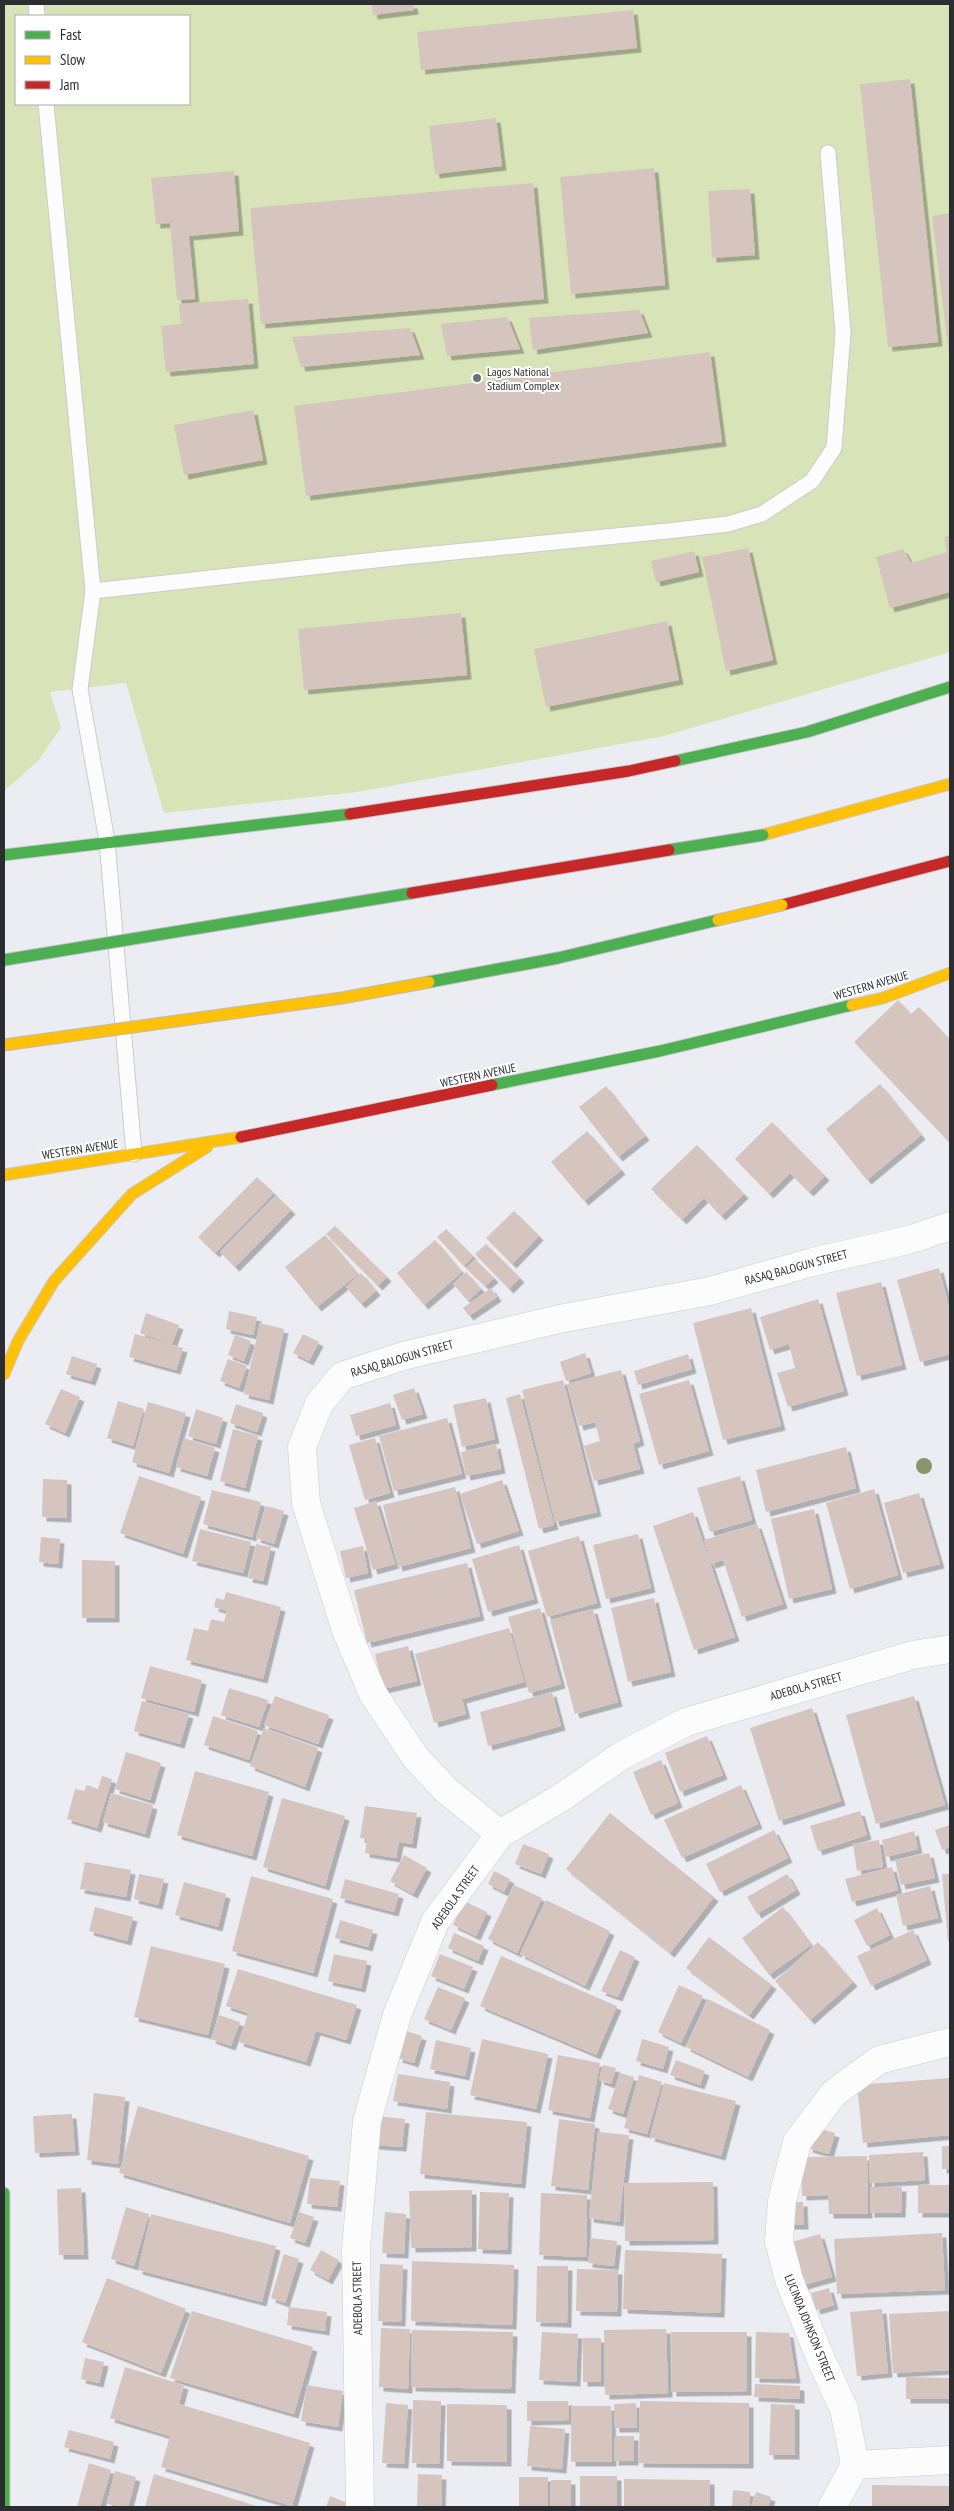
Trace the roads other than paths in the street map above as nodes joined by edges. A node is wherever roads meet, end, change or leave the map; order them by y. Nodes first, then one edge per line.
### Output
1 (46, 105) edge
2 (828, 153) dead end
3 (93, 591) junction
4 (950, 688) edge
5 (950, 784) edge
6 (107, 841) junction
7 (4, 855) edge
8 (950, 861) edge
9 (4, 960) edge
10 (950, 974) edge
11 (4, 1045) edge
12 (216, 1142) junction
13 (134, 1154) junction
14 (4, 1175) edge
15 (950, 1226) edge
16 (4, 1374) edge
17 (950, 1649) edge
18 (500, 1834) junction
19 (950, 2042) edge
20 (4, 2193) edge
21 (950, 2460) edge
22 (855, 2464) junction
23 (4, 2507) edge
24 (360, 2507) edge
25 (832, 2507) edge

1 - 3 lane
2 - 3 lane
3 - 6 lane
4 - 6 main road
5 - 9 main road, bridge
6 - 7 main road
6 - 13 lane
8 - 11 main road, bridge
10 - 12 main road, WESTERN AVENUE
12 - 13 main road, WESTERN AVENUE
12 - 16 main road
13 - 14 main road, WESTERN AVENUE
15 - 18 street, RASAQ BALOGUN STREET
17 - 18 street, ADEBOLA STREET
18 - 24 street, ADEBOLA STREET
19 - 22 street, LUCINDA JOHNSON STREET
20 - 23 main road
21 - 22 street
22 - 25 street

